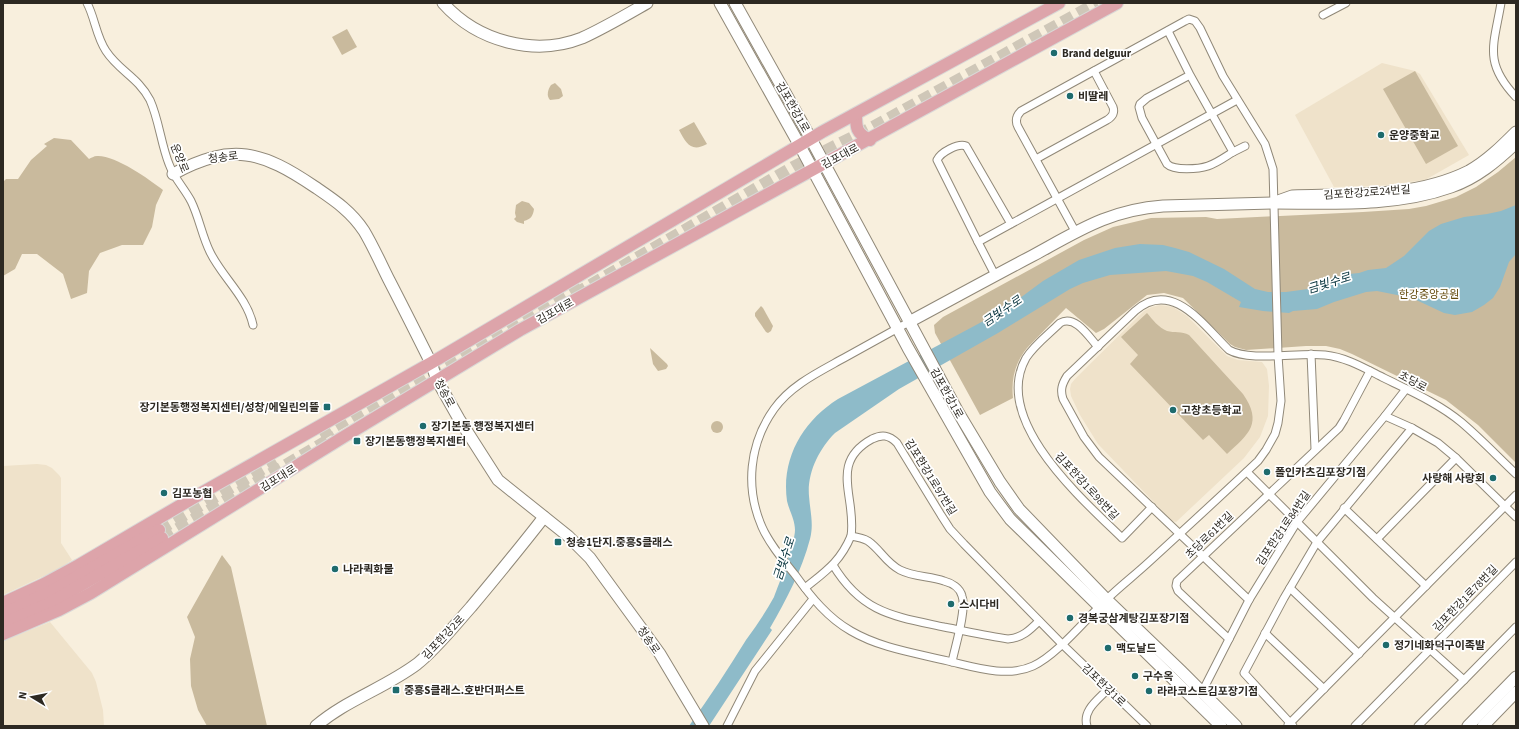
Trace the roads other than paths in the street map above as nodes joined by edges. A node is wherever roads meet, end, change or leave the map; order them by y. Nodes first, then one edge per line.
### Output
1 (87, 3) edge
2 (443, 3) edge
3 (447, 3) edge
4 (638, 3) edge
5 (647, 3) edge
6 (720, 3) edge
7 (735, 3) edge
8 (1059, 3) edge
9 (1117, 3) edge
10 (1346, 3) edge
11 (1501, 3) edge
12 (1323, 15) dead end
13 (1168, 31) junction
14 (1094, 71) junction
15 (1190, 75) junction
16 (1516, 97) edge
17 (1237, 100) junction
18 (856, 114) junction
19 (1211, 114) junction
20 (1516, 132) edge
21 (811, 139) junction
22 (870, 140) junction
23 (1516, 143) edge
24 (1156, 144) junction
25 (800, 146) junction
26 (1245, 146) dead end
27 (1234, 152) junction
28 (1036, 159) junction
29 (825, 164) junction
30 (812, 170) junction
31 (173, 174) junction
32 (1057, 198) junction
33 (1274, 203) junction
34 (1011, 224) junction
35 (1075, 232) junction
36 (978, 242) junction
37 (995, 275) junction
38 (909, 322) junction
39 (253, 325) dead end
40 (897, 329) junction
41 (1098, 347) junction
42 (1311, 354) junction
43 (1278, 355) junction
44 (431, 363) junction
45 (1370, 371) junction
46 (437, 380) junction
47 (1406, 389) junction
48 (1385, 416) junction
49 (1412, 428) junction
50 (1315, 449) junction
51 (1456, 458) junction
52 (1247, 472) junction
53 (1516, 474) edge
54 (1269, 493) junction
55 (1516, 495) edge
56 (1506, 506) junction
57 (1152, 508) junction
58 (1344, 508) junction
59 (544, 517) junction
60 (1516, 517) edge
61 (1298, 522) junction
62 (1180, 534) junction
63 (851, 536) junction
64 (1377, 539) junction
65 (1317, 542) junction
66 (1204, 556) junction
67 (1516, 562) edge
68 (833, 565) junction
69 (1426, 586) junction
70 (804, 587) junction
71 (1290, 588) junction
72 (813, 599) junction
73 (1249, 600) junction
74 (3, 603) edge
75 (1103, 603) junction
76 (3, 614) edge
77 (1394, 618) junction
78 (1039, 621) junction
79 (3, 624) edge
80 (1516, 627) edge
81 (959, 630) junction
82 (1265, 633) junction
83 (3, 634) edge
84 (1230, 638) junction
85 (1062, 644) junction
86 (1430, 650) junction
87 (1358, 654) junction
88 (952, 662) junction
89 (1516, 677) edge
90 (1464, 680) junction
91 (1108, 689) junction
92 (1324, 689) junction
93 (1202, 692) junction
94 (1516, 692) edge
95 (1290, 725) edge
96 (316, 726) edge
97 (703, 726) edge
98 (727, 726) edge
99 (1087, 726) edge
100 (1147, 726) edge
101 (1221, 726) edge
102 (1236, 726) edge
103 (1355, 726) edge
104 (1418, 726) edge
105 (1468, 726) edge
106 (1483, 726) edge

1 - 31 street, 운양로
2 - 5 street
3 - 4 street
6 - 25 street, 김포한강1로
7 - 21 street, 김포한강1로
8 - 18 main road, 김포대로
9 - 22 main road, 김포대로
10 - 12 street
11 - 16 street
13 - 14 street
13 - 15 street
13 - 17 street
14 - 28 street
14 - 28 street
15 - 19 street
15 - 24 street
17 - 19 street
17 - 33 street
18 - 21 main road, 김포대로
18 - 22 main road
19 - 24 street
19 - 27 street
20 - 33 street, 김포한강2로24번길
21 - 25 main road, 김포대로
21 - 29 street, 김포한강1로
22 - 29 main road, 김포대로
23 - 33 street, 김포한강2로24번길
24 - 27 street
24 - 32 street
25 - 30 street, 김포한강1로
25 - 44 main road, 김포대로
26 - 27 street
28 - 32 street
29 - 30 main road, 김포대로
29 - 38 street, 김포한강1로
30 - 40 street, 김포한강1로
30 - 46 main road, 김포대로
31 - 39 street, 운양로
31 - 44 street, 청송로
32 - 34 street
32 - 35 street
33 - 35 street, 김포한강2로24번길
33 - 43 street
34 - 36 street
34 - 36 street
35 - 37 street, 김포한강2로24번길
36 - 37 street
37 - 38 street, 김포한강2로24번길
38 - 40 street
38 - 75 street, 김포한강1로
40 - 70 street
40 - 75 street, 김포한강1로
41 - 43 street, 초당로
41 - 57 street
41 - 57 street, 김포한강1로98번길
42 - 43 street, 초당로
42 - 45 street, 초당로
42 - 50 street
43 - 52 street
44 - 46 street, 청송로
44 - 74 main road, 김포대로
45 - 47 street, 초당로
45 - 50 street, 초당로61번길
46 - 59 street, 청송로
46 - 83 main road, 김포대로
47 - 48 street
47 - 53 street, 초당로
48 - 49 street
48 - 61 street, 김포한강1로84번길
49 - 51 street
49 - 58 street
50 - 54 street, 초당로61번길
51 - 56 street
51 - 64 street
52 - 54 street
52 - 62 street
54 - 61 street
54 - 66 street, 초당로61번길
55 - 56 street
56 - 60 street
56 - 69 street
57 - 62 street
58 - 64 street
58 - 65 street
59 - 96 street, 김포한강2로
59 - 97 street, 청송로
61 - 65 street
61 - 73 street, 김포한강1로84번길
62 - 66 street
62 - 75 street
63 - 68 street, 김포한강1로97번길
63 - 78 street, 김포한강1로97번길
63 - 81 street
64 - 69 street
65 - 71 street
65 - 77 street
66 - 73 street
66 - 84 street, 초당로61번길
67 - 86 street, 김포한강1로78번길
68 - 70 street, 김포한강1로97번길
68 - 81 street
69 - 77 street
70 - 72 street
71 - 82 street
71 - 87 street
72 - 88 street
72 - 98 street
73 - 84 street, 김포한강1로84번길
75 - 85 street
75 - 93 street, 김포한강1로
75 - 101 street, 김포한강1로
76 - 79 main road
77 - 86 street
77 - 87 street
78 - 81 street
78 - 85 street, 김포한강1로97번길
80 - 90 street
81 - 88 street
82 - 92 street
82 - 95 street
84 - 93 street, 김포한강1로84번길
85 - 88 street
85 - 91 street, 김포한강1로
86 - 90 street
86 - 103 street, 김포한강1로78번길
87 - 92 street
89 - 105 street
90 - 104 street
91 - 99 street
91 - 100 street, 김포한강1로
92 - 95 street
93 - 102 street, 김포한강1로
94 - 106 street

